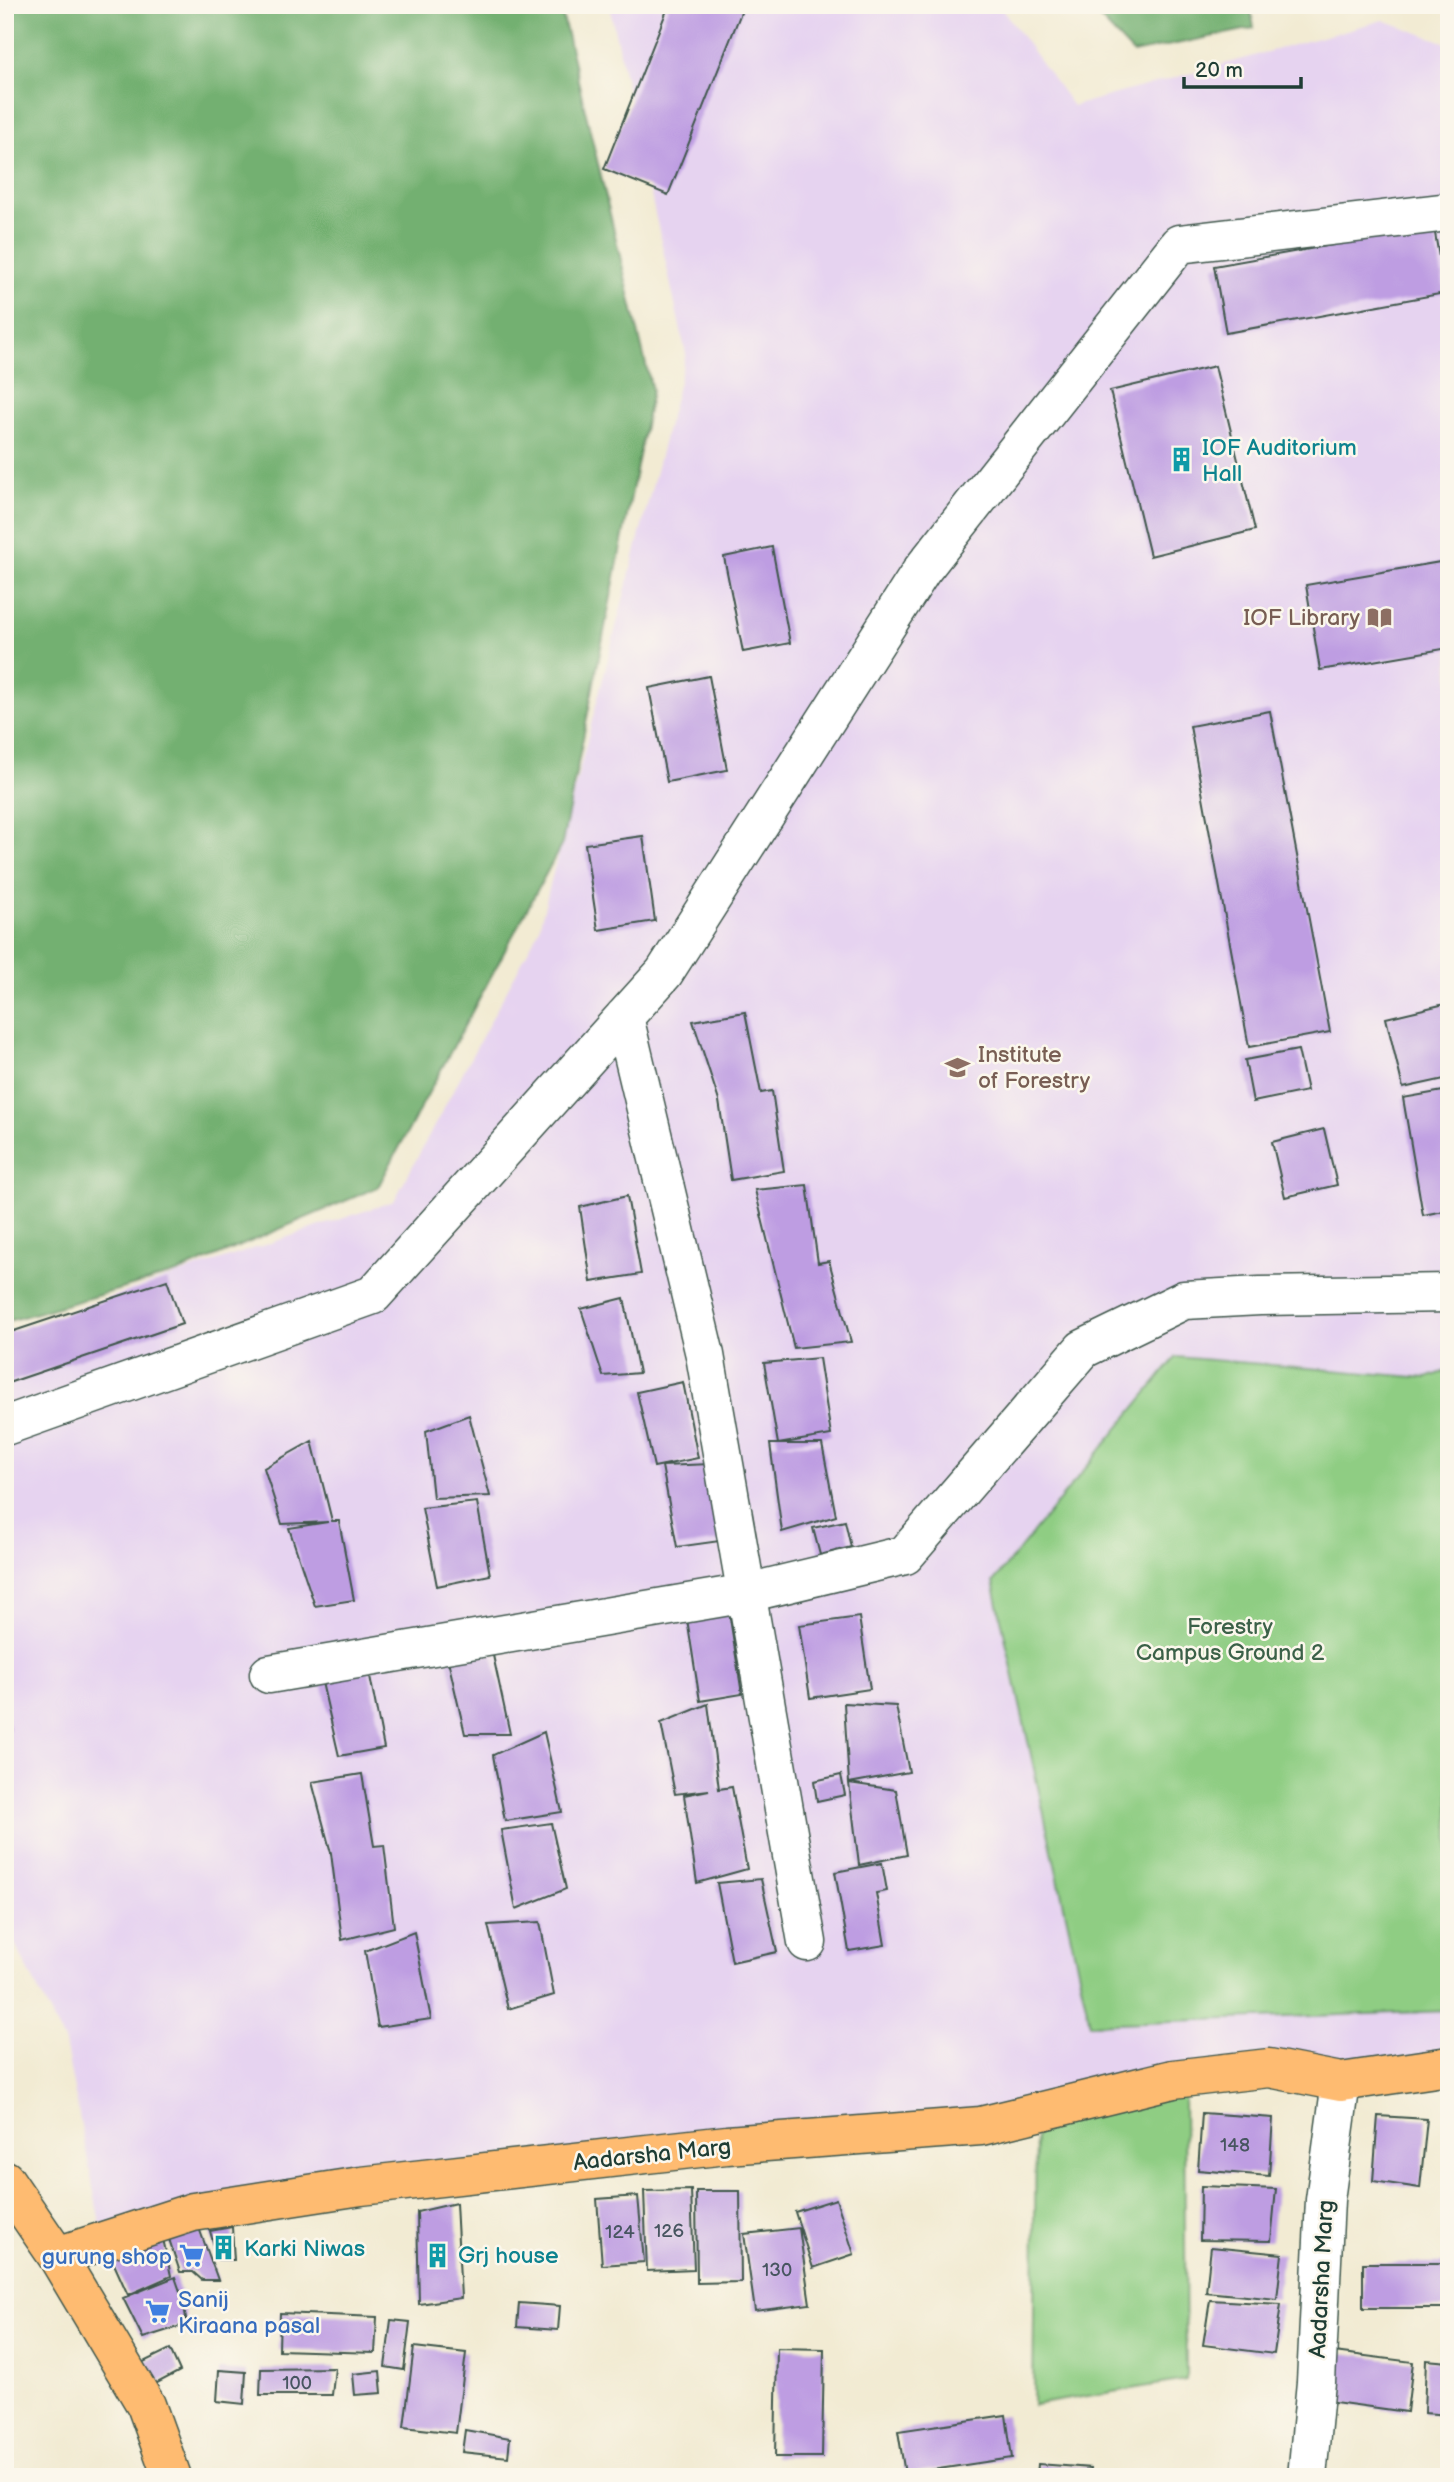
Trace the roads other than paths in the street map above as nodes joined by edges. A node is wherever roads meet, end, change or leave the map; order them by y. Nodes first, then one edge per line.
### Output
1 (1449, 212) edge
2 (624, 1017) junction
3 (1449, 1293) edge
4 (5, 1426) edge
5 (747, 1593) junction
6 (269, 1674) dead end
7 (807, 1942) dead end
8 (1449, 2066) edge
9 (1341, 2082) junction
10 (5, 2180) edge
11 (57, 2256) junction
12 (172, 2477) edge
13 (1307, 2477) edge

1 - 2 street
2 - 4 street
2 - 5 street
3 - 5 street
5 - 6 street
5 - 7 street
8 - 9 main road, Aadarsha Marg
9 - 11 main road, Aadarsha Marg
9 - 13 street, Aadarsha Marg
10 - 11 main road
11 - 12 main road

